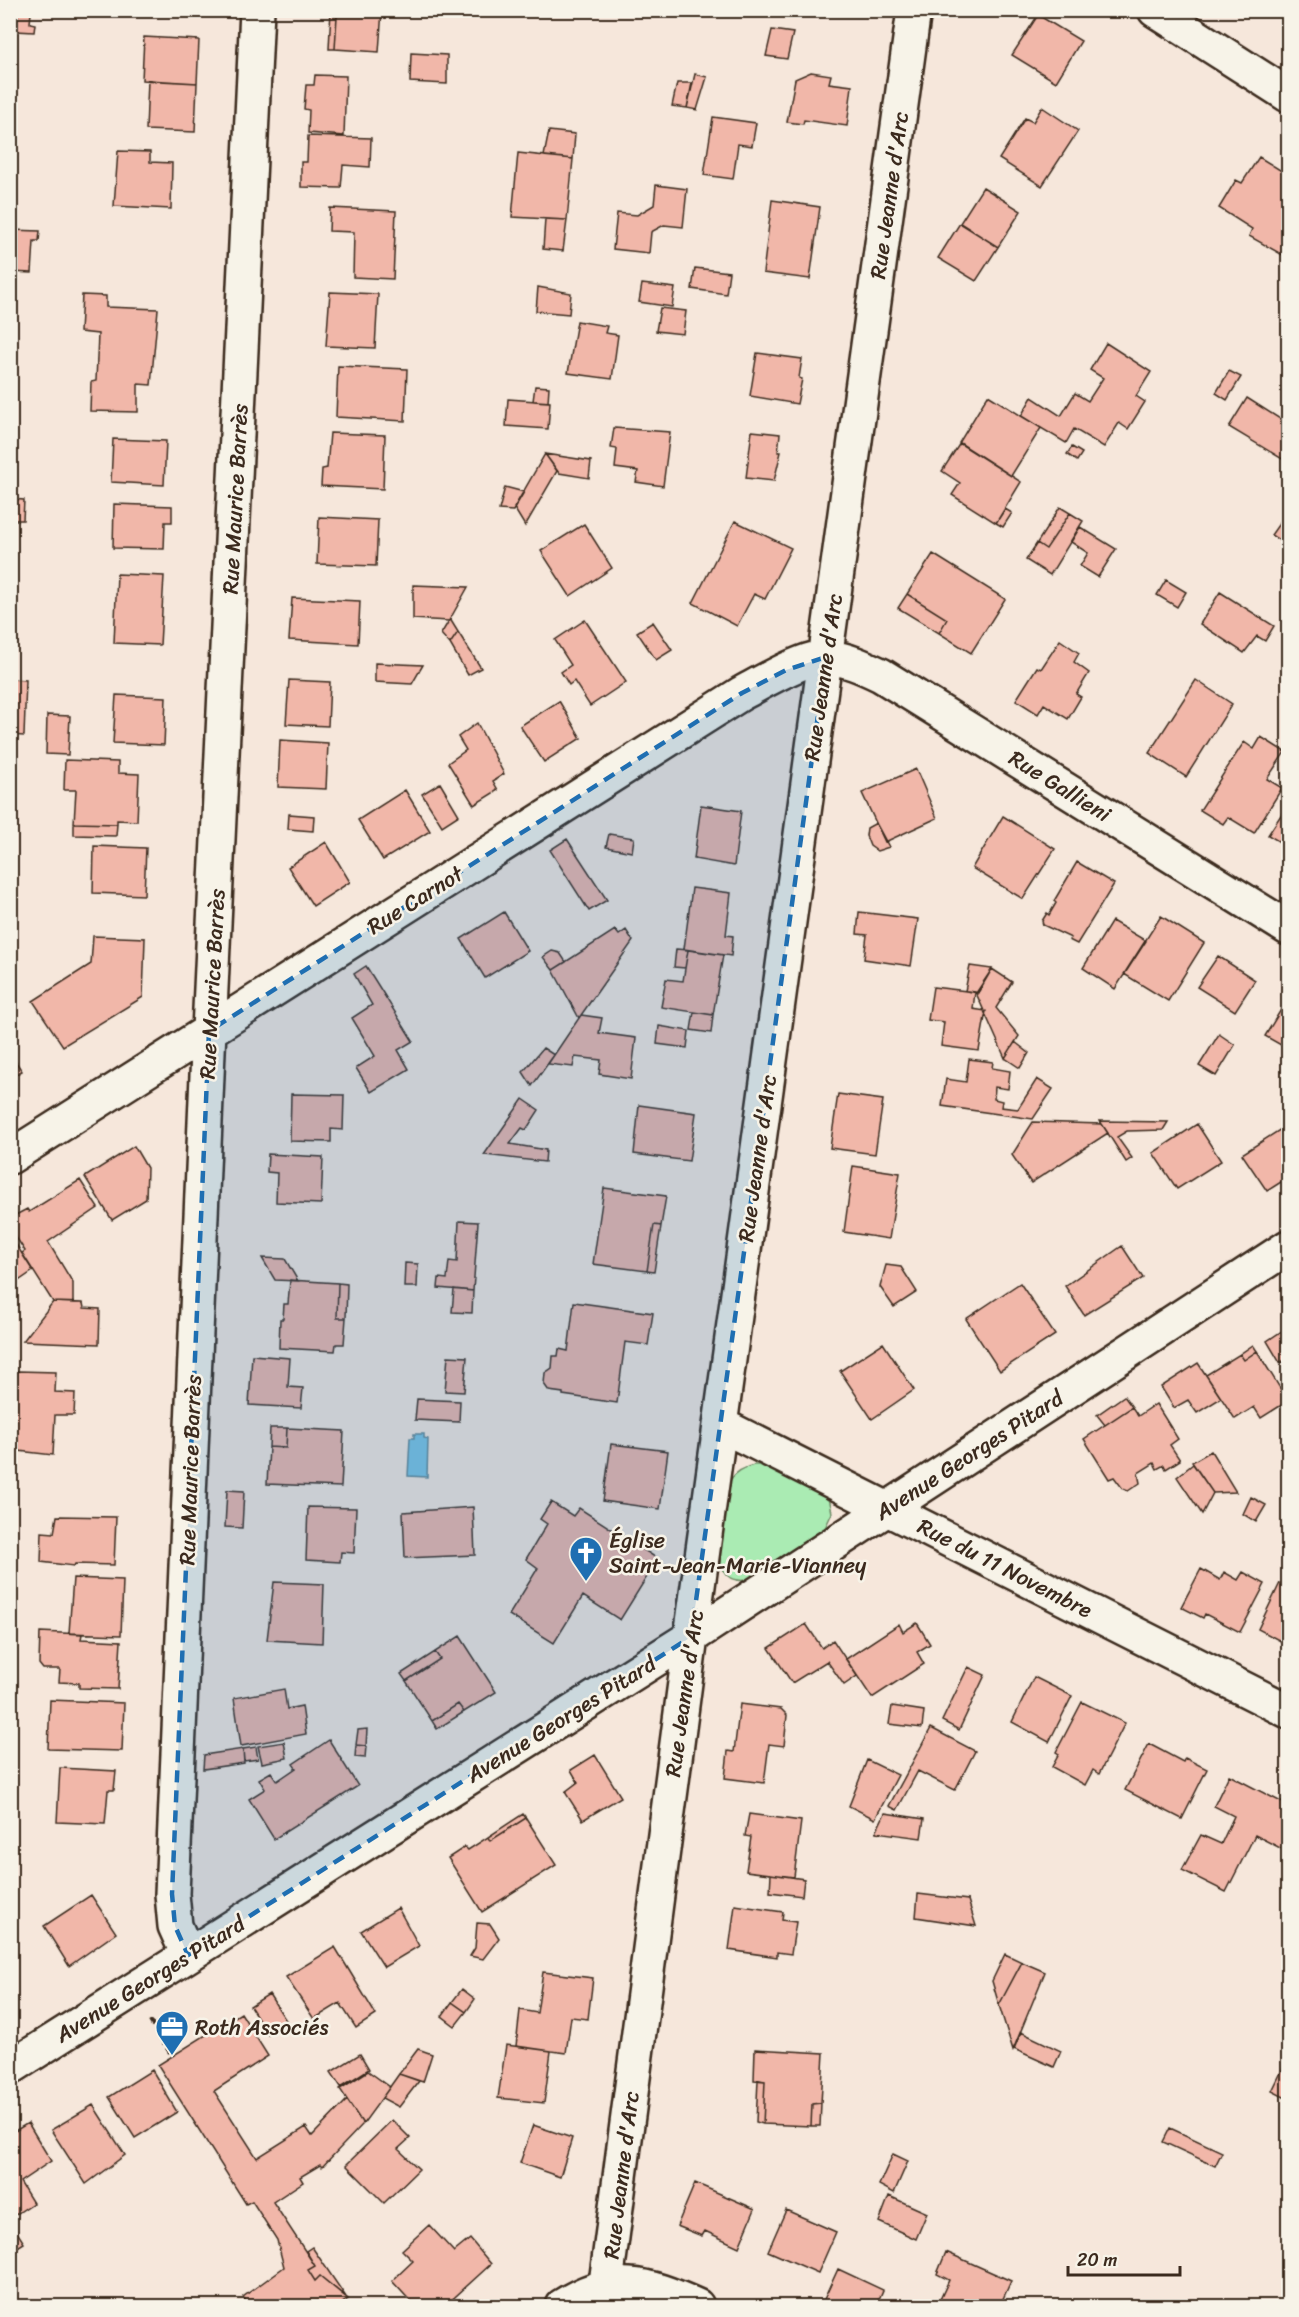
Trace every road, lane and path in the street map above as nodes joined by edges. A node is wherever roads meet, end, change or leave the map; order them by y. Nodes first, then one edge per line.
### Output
1 (257, 10) edge
2 (914, 10) edge
3 (1155, 10) edge
4 (1288, 95) edge
5 (826, 657) junction
6 (1288, 928) edge
7 (209, 1031) junction
8 (10, 1156) edge
9 (1288, 1246) edge
10 (721, 1425) junction
11 (887, 1509) junction
12 (691, 1637) junction
13 (1288, 1711) edge
14 (188, 1955) junction
15 (10, 2068) edge
16 (605, 2296) edge
17 (562, 2307) edge
18 (697, 2307) edge

1 - 7 street, Rue Maurice Barrès
2 - 5 street, Rue Jeanne d'Arc
3 - 4 street
5 - 6 street, Rue Gallieni
5 - 7 street, Rue Carnot
5 - 10 street, Rue Jeanne d'Arc
7 - 8 street, Rue Carnot
7 - 14 street, Rue Maurice Barrès
9 - 11 street, Avenue Georges Pitard
10 - 11 street, Rue du 11 Novembre
10 - 12 street, Rue Jeanne d'Arc
11 - 12 street, Avenue Georges Pitard
11 - 13 street, Rue du 11 Novembre
12 - 14 street, Avenue Georges Pitard
12 - 16 street, Rue Jeanne d'Arc
14 - 15 street, Avenue Georges Pitard
16 - 17 street
16 - 18 street

